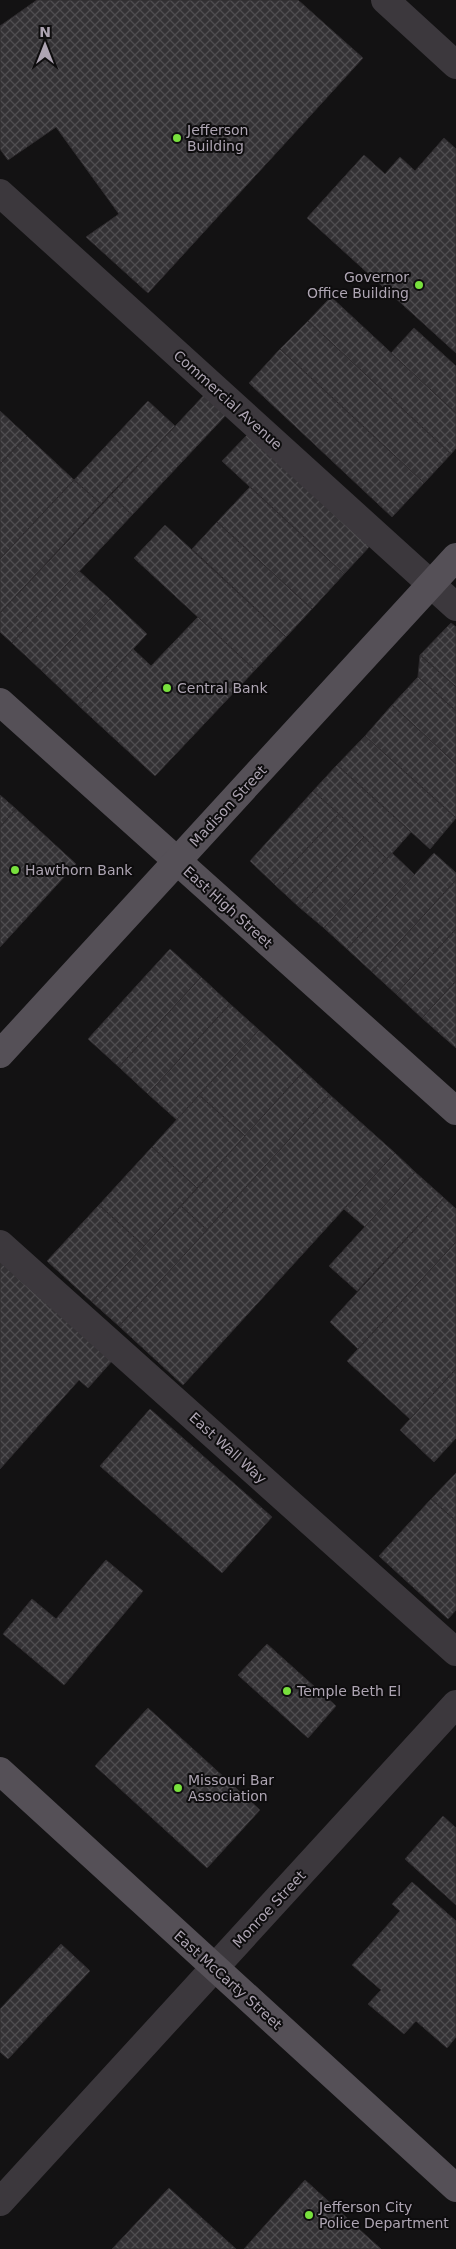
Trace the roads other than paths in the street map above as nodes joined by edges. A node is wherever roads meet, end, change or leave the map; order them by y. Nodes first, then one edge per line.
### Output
1 (384, 0) edge
2 (456, 65) edge
3 (0, 194) edge
4 (456, 557) edge
5 (431, 584) junction
6 (456, 607) edge
7 (0, 702) edge
8 (177, 861) junction
9 (0, 1054) edge
10 (456, 1111) edge
11 (0, 1244) edge
12 (456, 1652) edge
13 (456, 1704) edge
14 (0, 1771) edge
15 (215, 1968) junction
16 (456, 2188) edge
17 (0, 2202) edge

1 - 2 street
3 - 5 street, Commercial Avenue
4 - 5 main road, Madison Street
5 - 6 street, Commercial Avenue
5 - 8 main road, Madison Street
7 - 8 main road, East High Street
8 - 9 main road, Madison Street
8 - 10 main road, East High Street
11 - 12 street, East Wall Way
13 - 15 street, Monroe Street
14 - 15 main road, East McCarty Street
15 - 16 main road, East McCarty Street
15 - 17 street, Monroe Street

